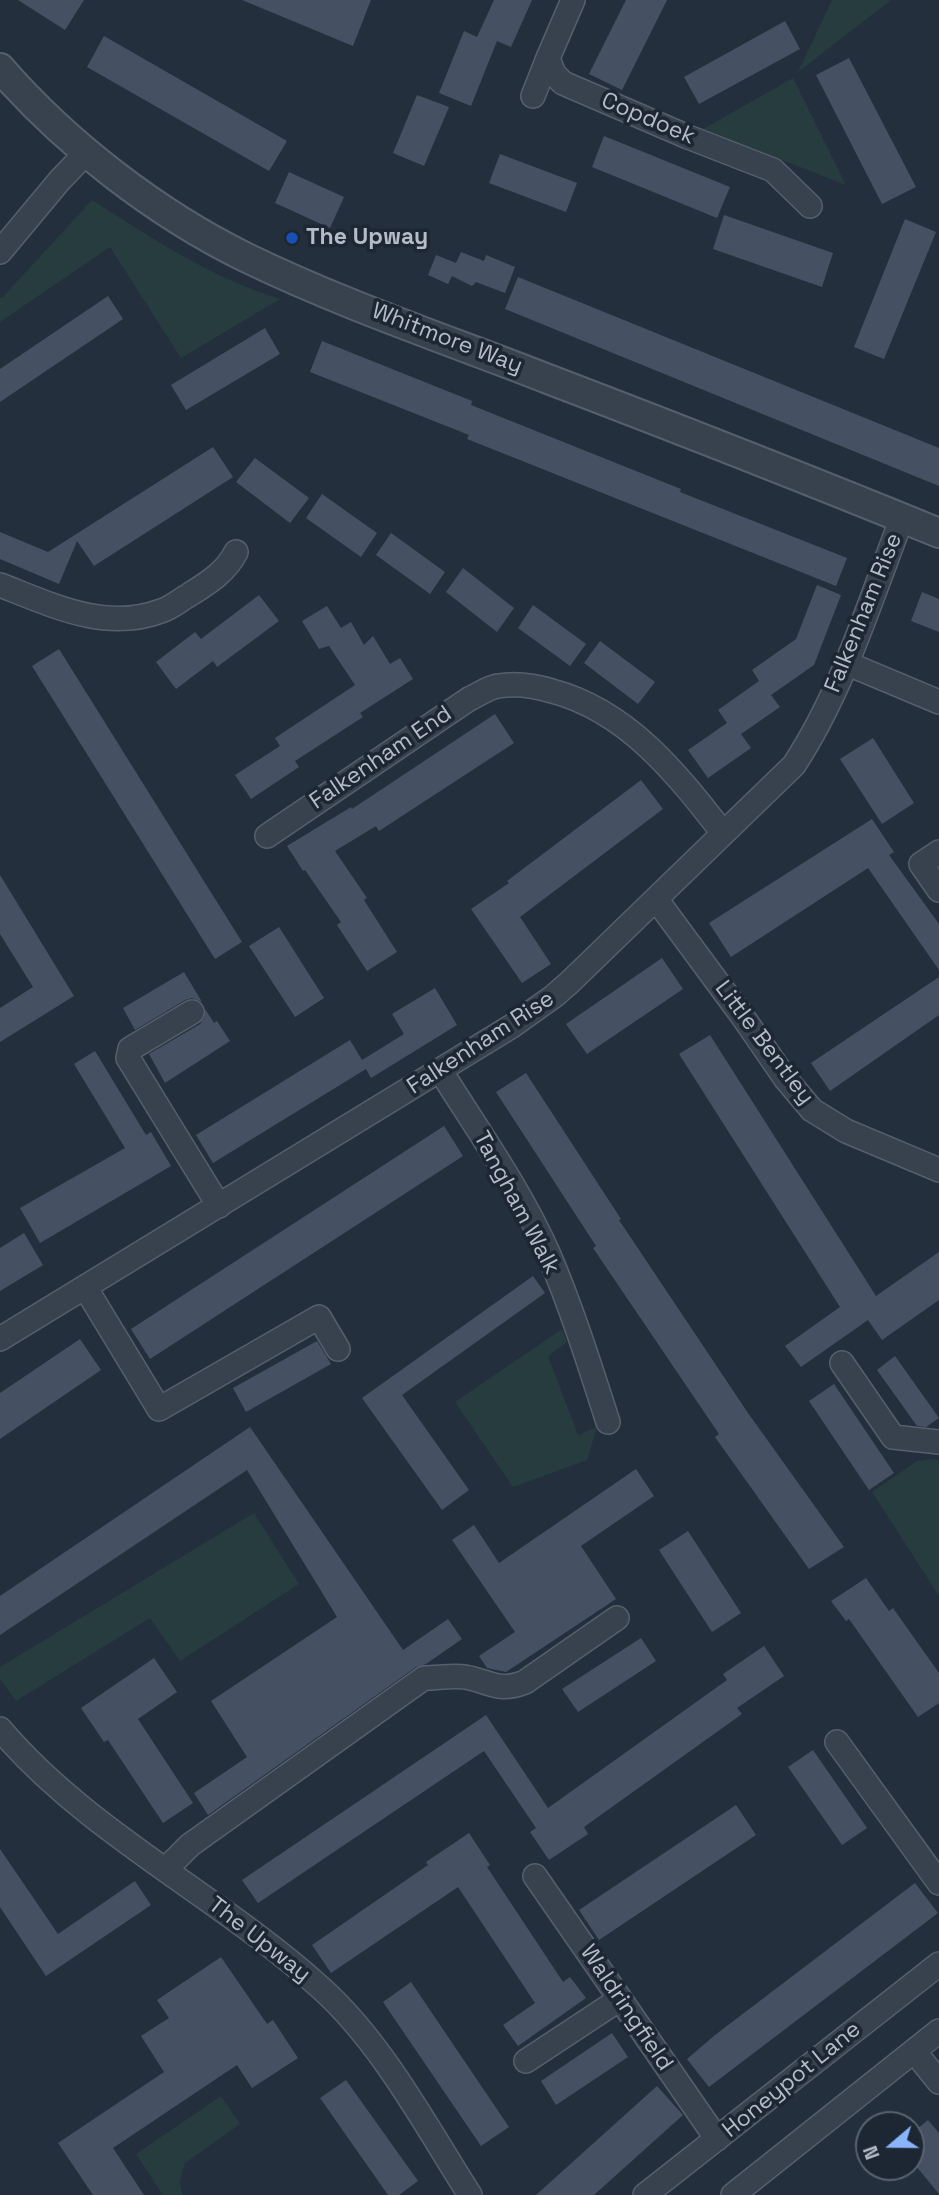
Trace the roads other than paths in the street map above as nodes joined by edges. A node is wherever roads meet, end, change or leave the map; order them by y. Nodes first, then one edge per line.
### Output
1 (573, 0) edge
2 (548, 58) junction
3 (0, 68) edge
4 (533, 96) dead end
5 (86, 153) junction
6 (810, 206) dead end
7 (0, 252) edge
8 (902, 518) junction
9 (939, 533) edge
10 (236, 552) dead end
11 (0, 585) edge
12 (846, 663) junction
13 (939, 702) edge
14 (723, 833) junction
15 (267, 835) dead end
16 (939, 852) edge
17 (939, 890) edge
18 (656, 899) junction
19 (192, 1012) dead end
20 (440, 1070) junction
21 (939, 1170) edge
22 (219, 1206) junction
23 (85, 1287) junction
24 (0, 1339) edge
25 (338, 1349) dead end
26 (842, 1363) dead end
27 (608, 1422) dead end
28 (939, 1442) edge
29 (617, 1618) dead end
30 (0, 1729) edge
31 (837, 1742) dead end
32 (166, 1869) junction
33 (535, 1876) dead end
34 (939, 1883) edge
35 (939, 1964) edge
36 (620, 1999) junction
37 (939, 2031) edge
38 (914, 2051) junction
39 (526, 2062) dead end
40 (939, 2082) edge
41 (717, 2139) junction
42 (470, 2195) edge
43 (645, 2195) edge
44 (733, 2195) edge

1 - 2 street
2 - 4 street
2 - 6 street, Copdoek
3 - 5 street, Whitmore Way
5 - 7 street
5 - 8 street, Whitmore Way
8 - 9 street, Whitmore Way
8 - 12 street, Falkenham Rise
10 - 11 street
12 - 13 street
12 - 14 street, Falkenham Rise
14 - 15 street, Falkenham End
14 - 18 street, Falkenham Rise
16 - 17 street
18 - 20 street, Falkenham Rise
18 - 21 street, Little Bentley
19 - 22 street
20 - 22 street, Falkenham Rise
20 - 27 street, Tangham Walk
22 - 23 street, Falkenham Rise
23 - 24 street, Falkenham Rise
23 - 25 street
26 - 28 street
29 - 32 street
30 - 32 street, The Upway
31 - 34 street
32 - 42 street, The Upway
33 - 36 street, Waldringfield
35 - 41 street, Honeypot Lane
36 - 39 street
36 - 41 street, Waldringfield
37 - 38 street
38 - 40 street
38 - 44 street
41 - 43 street, Honeypot Lane

